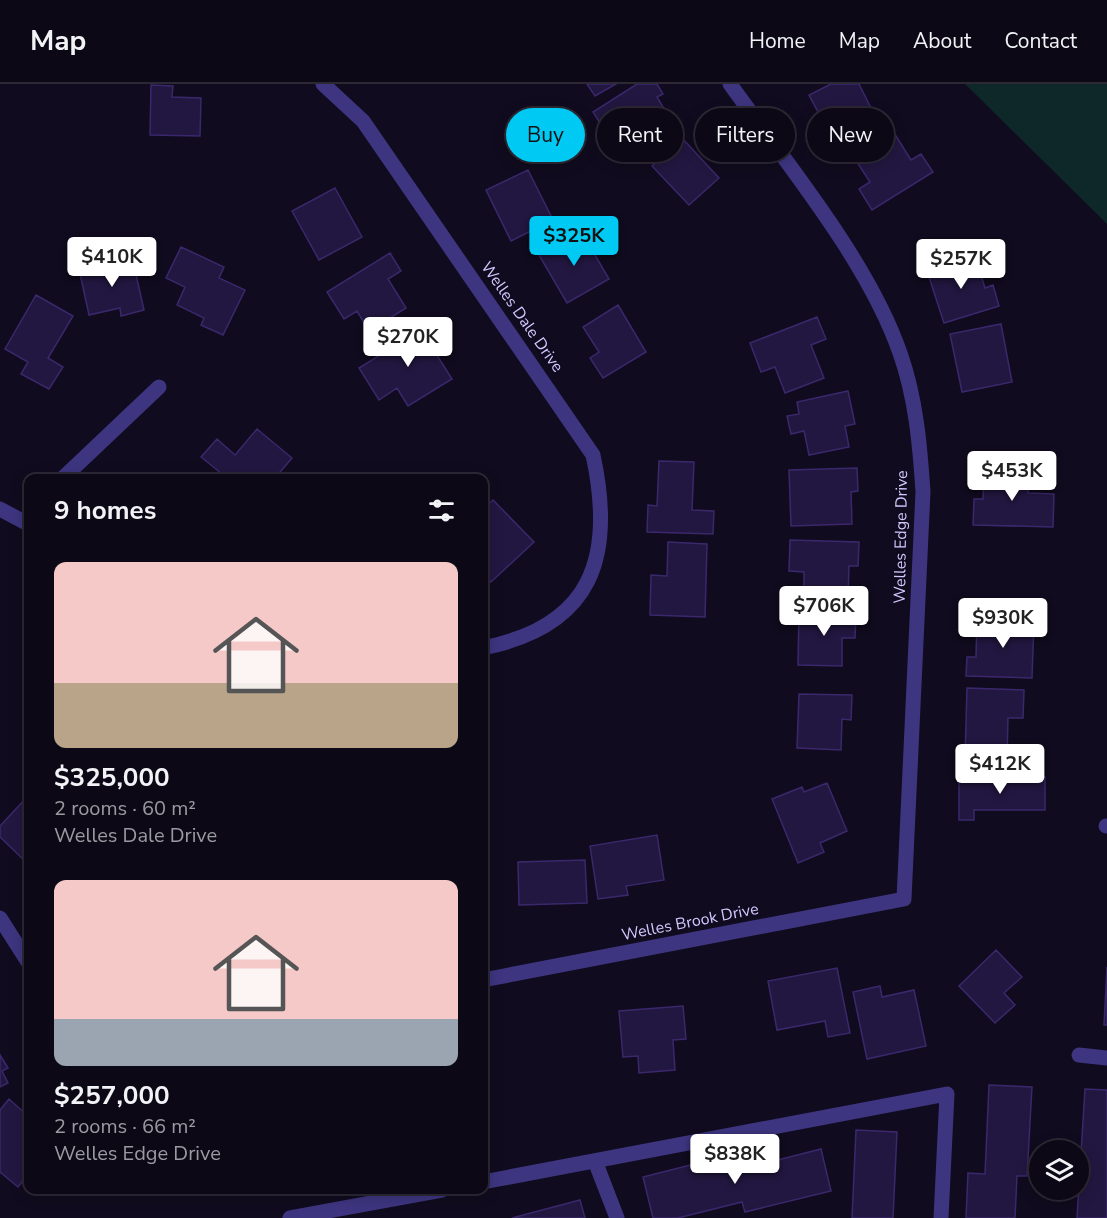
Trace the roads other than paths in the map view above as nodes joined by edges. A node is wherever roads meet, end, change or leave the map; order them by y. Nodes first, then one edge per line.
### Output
1 (323, 84) edge
2 (730, 84) edge
3 (159, 387) dead end
4 (67, 474) edge
5 (0, 509) edge
6 (24, 517) edge
7 (488, 647) edge
8 (904, 899) joint
9 (0, 918) edge
10 (24, 956) edge
11 (488, 979) edge
12 (1078, 1055) dead end
13 (1107, 1058) edge
14 (595, 1161) junction
15 (488, 1181) edge
16 (419, 1194) edge
17 (290, 1218) edge
18 (617, 1218) edge
19 (941, 1218) edge

1 - 7 street, Welles Dale Drive
2 - 8 street, Welles Edge Drive
3 - 4 street
5 - 6 street
8 - 11 street, Welles Brook Drive
9 - 10 street
12 - 13 street
14 - 15 street
14 - 18 street
14 - 19 street
16 - 17 street

